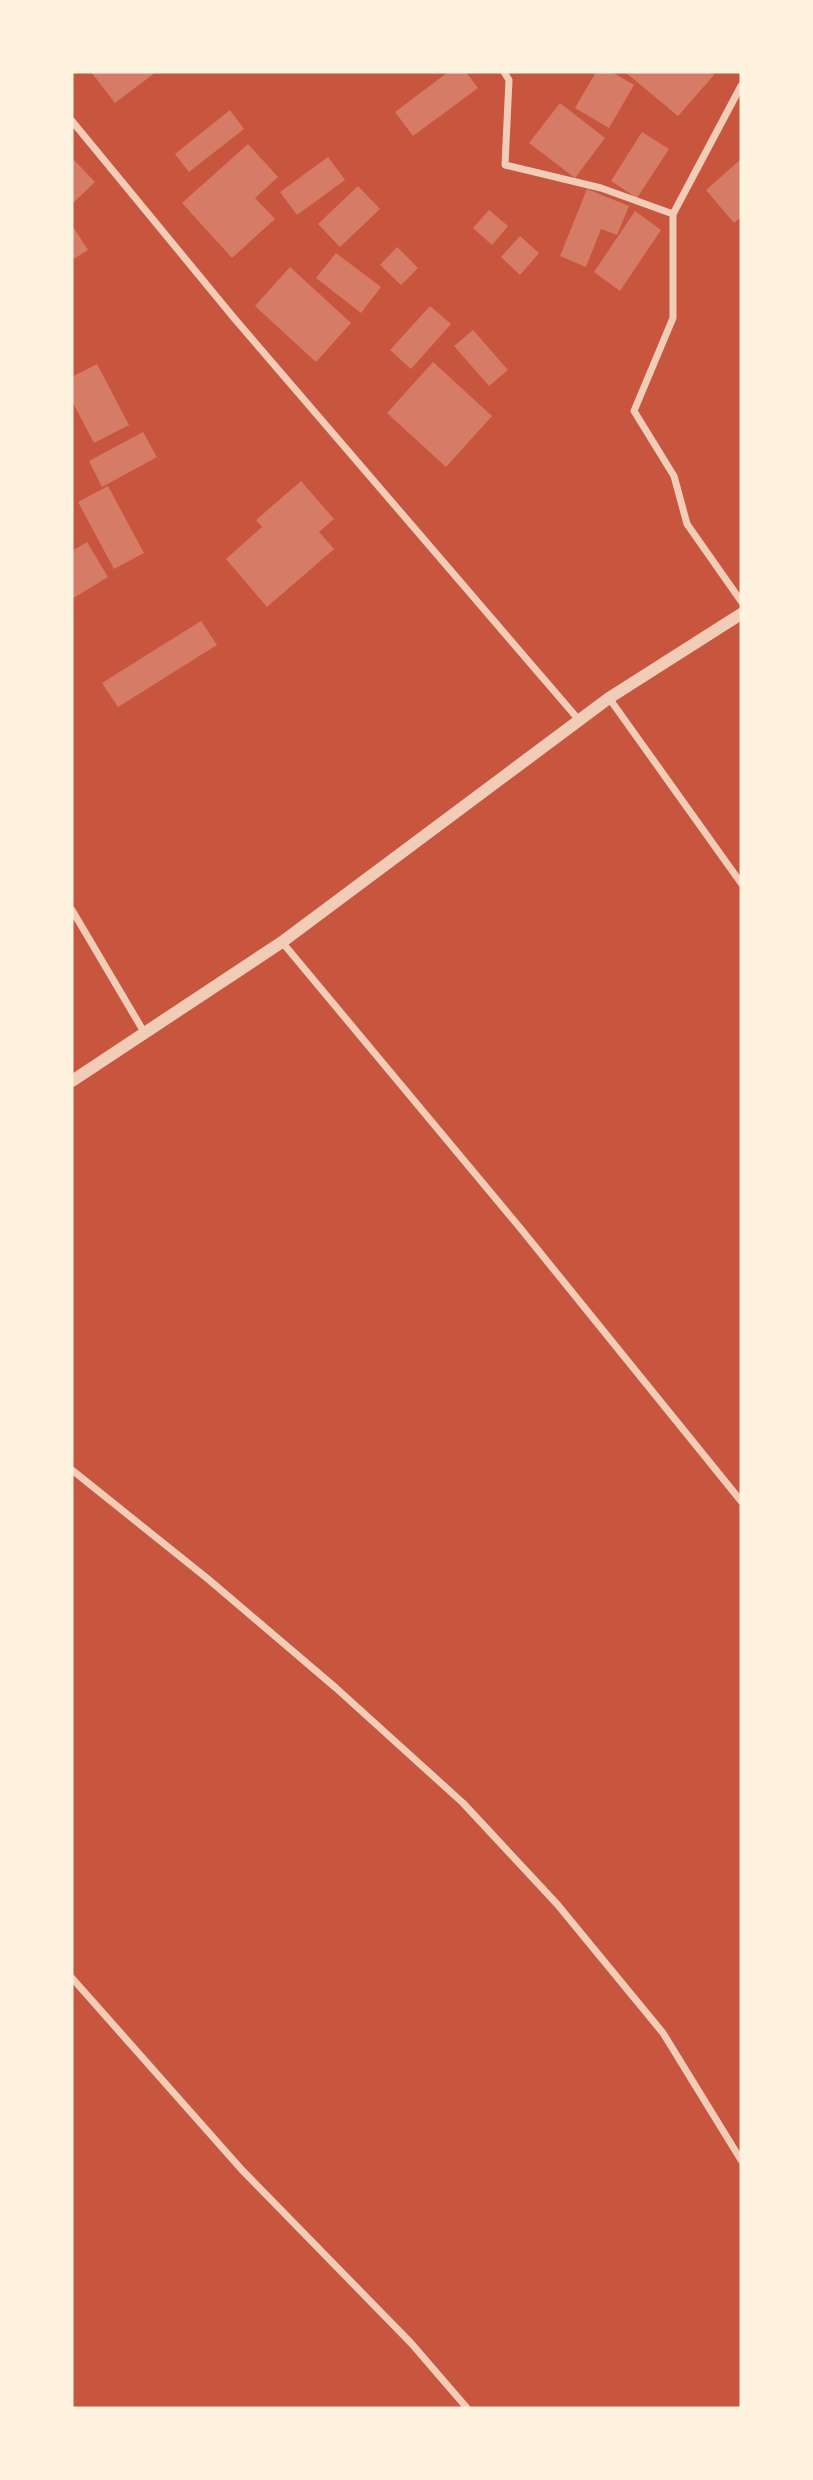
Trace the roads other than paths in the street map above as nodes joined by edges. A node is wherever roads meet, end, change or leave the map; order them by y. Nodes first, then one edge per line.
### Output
1 (504, 72) edge
2 (741, 86) edge
3 (72, 121) edge
4 (673, 214) junction
5 (741, 601) edge
6 (741, 614) edge
7 (609, 698) junction
8 (579, 720) junction
9 (741, 883) edge
10 (72, 911) edge
11 (282, 942) junction
12 (144, 1032) junction
13 (72, 1081) edge
14 (72, 1469) edge
15 (741, 1501) edge
16 (72, 1978) edge
17 (741, 2160) edge
18 (467, 2408) edge

1 - 4 street
2 - 4 street
3 - 8 street
4 - 5 street
6 - 7 street
7 - 8 street
7 - 9 street
8 - 11 street
10 - 12 street
11 - 12 street
11 - 15 street
12 - 13 street
14 - 17 street
16 - 18 street

